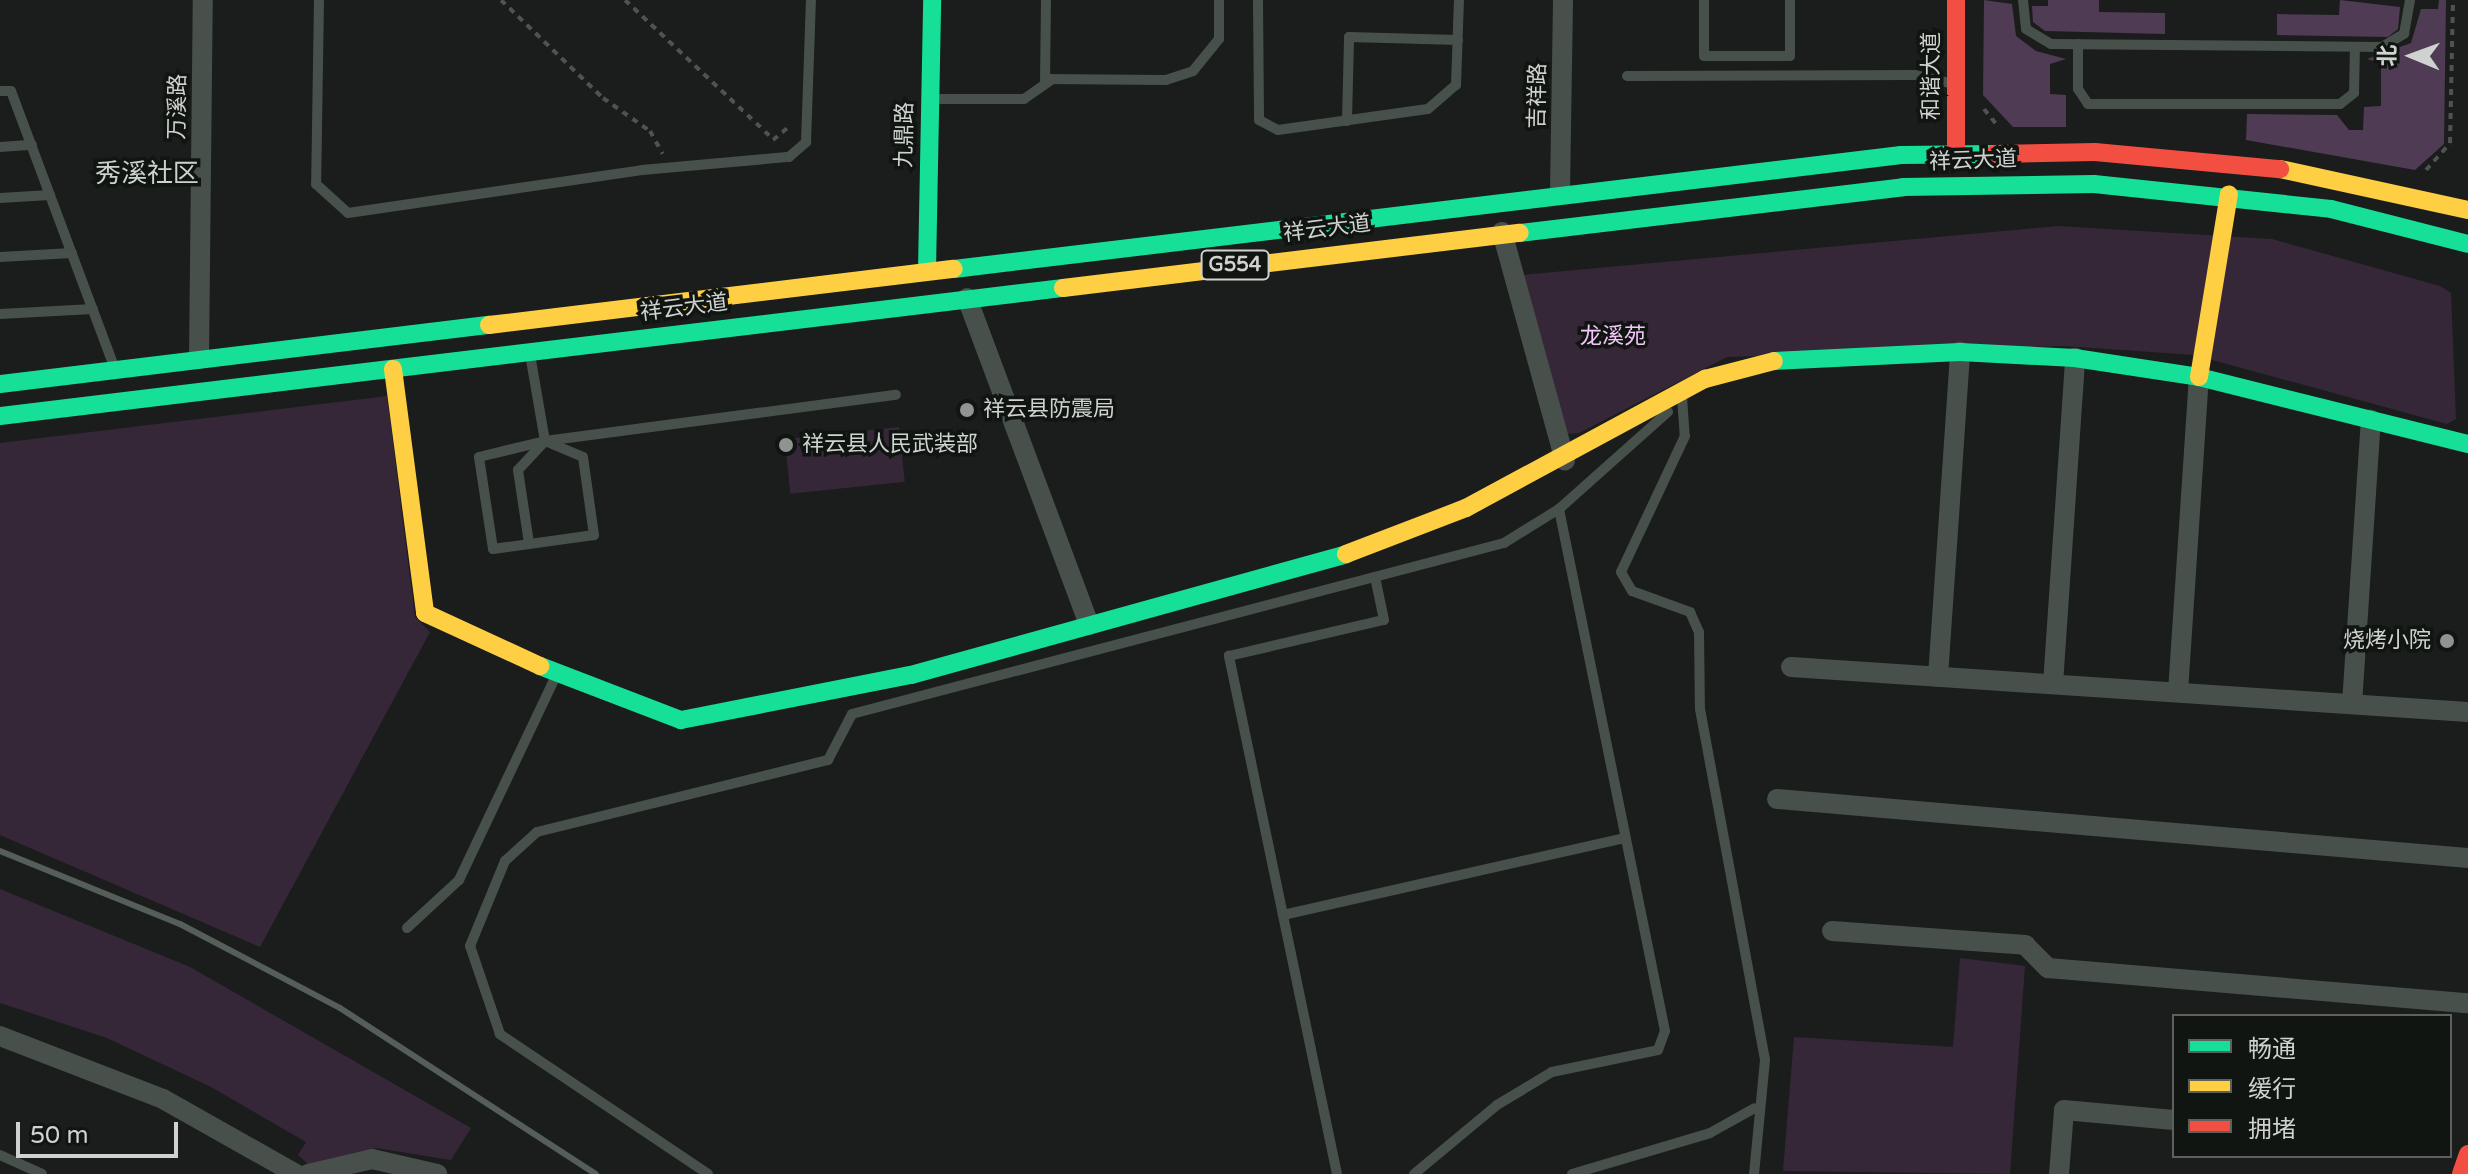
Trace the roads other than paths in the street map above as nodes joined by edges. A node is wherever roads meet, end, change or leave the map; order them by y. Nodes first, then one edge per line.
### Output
1 (203, 0) edge
2 (319, 0) edge
3 (811, 0) edge
4 (932, 0) edge
5 (1046, 0) edge
6 (1219, 0) edge
7 (1258, 0) edge
8 (1459, 0) edge
9 (1563, 0) edge
10 (1704, 0) edge
11 (1790, 0) edge
12 (1956, 0) edge
13 (2023, 0) edge
14 (2410, 0) edge
15 (1458, 40) junction
16 (2078, 44) junction
17 (2355, 47) junction
18 (1627, 76) dead end
19 (1053, 79) junction
20 (1956, 85) junction
21 (0, 91) edge
22 (930, 99) junction
23 (1347, 121) junction
24 (32, 145) junction
25 (0, 147) edge
26 (1956, 153) junction
27 (1560, 192) junction
28 (2229, 194) junction
29 (50, 195) junction
30 (0, 198) edge
31 (2468, 210) edge
32 (1562, 224) junction
33 (1502, 232) junction
34 (2468, 244) edge
35 (72, 253) junction
36 (0, 257) edge
37 (927, 270) junction
38 (967, 298) junction
39 (928, 303) junction
40 (93, 309) junction
41 (0, 314) edge
42 (529, 352) junction
43 (1960, 352) junction
44 (2075, 358) junction
45 (199, 359) junction
46 (393, 369) junction
47 (115, 370) junction
48 (2199, 377) junction
49 (0, 384) edge
50 (200, 392) junction
51 (896, 395) dead end
52 (1682, 397) junction
53 (0, 416) edge
54 (2371, 420) junction
55 (545, 441) junction
56 (2468, 444) edge
57 (1565, 460) junction
58 (1559, 509) junction
59 (529, 543) junction
60 (1375, 577) junction
61 (1089, 625) junction
62 (1791, 667) dead end
63 (559, 670) junction
64 (1938, 677) junction
65 (2053, 684) junction
66 (2178, 692) junction
67 (2352, 704) junction
68 (2468, 712) edge
69 (1777, 799) dead end
70 (1625, 838) junction
71 (2468, 858) edge
72 (1283, 915) junction
73 (407, 928) dead end
74 (1832, 931) dead end
75 (2468, 1003) edge
76 (0, 1036) edge
77 (1755, 1108) junction
78 (2172, 1120) edge
79 (2468, 1154) edge
80 (0, 1155) edge
81 (39, 1173) edge
82 (296, 1174) edge
83 (308, 1174) edge
84 (437, 1174) edge
85 (708, 1174) edge
86 (1337, 1174) edge
87 (1414, 1174) edge
88 (1572, 1174) edge
89 (1754, 1174) edge
90 (2059, 1174) edge
91 (2461, 1174) edge

1 - 45 street, 万溪路
2 - 3 lane
4 - 22 main road, 九鼎路
5 - 19 lane
6 - 19 lane
7 - 23 lane
8 - 15 lane
9 - 27 street, 吉祥路
10 - 11 lane
12 - 20 main road, 和谐大道
13 - 16 lane
14 - 17 lane
15 - 23 lane
15 - 23 lane
16 - 17 lane
16 - 17 lane
18 - 20 lane
19 - 22 lane
20 - 26 main road, 和谐大道
21 - 24 lane
22 - 37 main road, 九鼎路
24 - 25 lane
24 - 29 lane
26 - 27 main road, 祥云大道 / G554
26 - 31 main road, 祥云大道 / G554
27 - 32 main road
27 - 37 main road, 祥云大道 / G554
28 - 32 main road, 祥云大道 / G554
28 - 34 main road, 祥云大道 / G554
28 - 48 main road
29 - 30 lane
29 - 35 lane
32 - 33 main road, 祥云大道 / G554
33 - 38 main road, 祥云大道 / G554
33 - 57 street
35 - 36 lane
35 - 40 lane
37 - 39 main road, 九鼎路
37 - 45 main road, 祥云大道 / G554
38 - 39 main road, 祥云大道 / G554
38 - 61 street
39 - 42 main road, 祥云大道 / G554
40 - 41 lane
40 - 47 lane
42 - 46 main road, 祥云大道 / G554
42 - 55 lane
43 - 44 main road
43 - 52 main road
43 - 64 street
44 - 48 main road
44 - 65 street
45 - 47 main road, 祥云大道 / G554
45 - 50 main road
46 - 50 main road, 祥云大道 / G554
46 - 63 main road
47 - 49 main road, 祥云大道 / G554
48 - 54 main road
48 - 66 street
50 - 53 main road, 祥云大道 / G554
51 - 55 lane
52 - 57 main road
52 - 58 lane
52 - 77 lane
54 - 56 main road
54 - 67 street
55 - 59 lane
55 - 59 lane
55 - 59 lane
57 - 61 main road
58 - 60 lane
58 - 70 lane
60 - 72 lane
60 - 85 lane
61 - 63 main road
62 - 64 street
63 - 73 lane
64 - 65 street
65 - 66 street
66 - 67 street
67 - 68 street
69 - 71 street
70 - 72 lane
70 - 87 lane
72 - 86 lane
74 - 75 street
76 - 82 street
77 - 88 lane
77 - 89 lane
78 - 90 street
79 - 91 main road
80 - 81 lane
83 - 84 street

